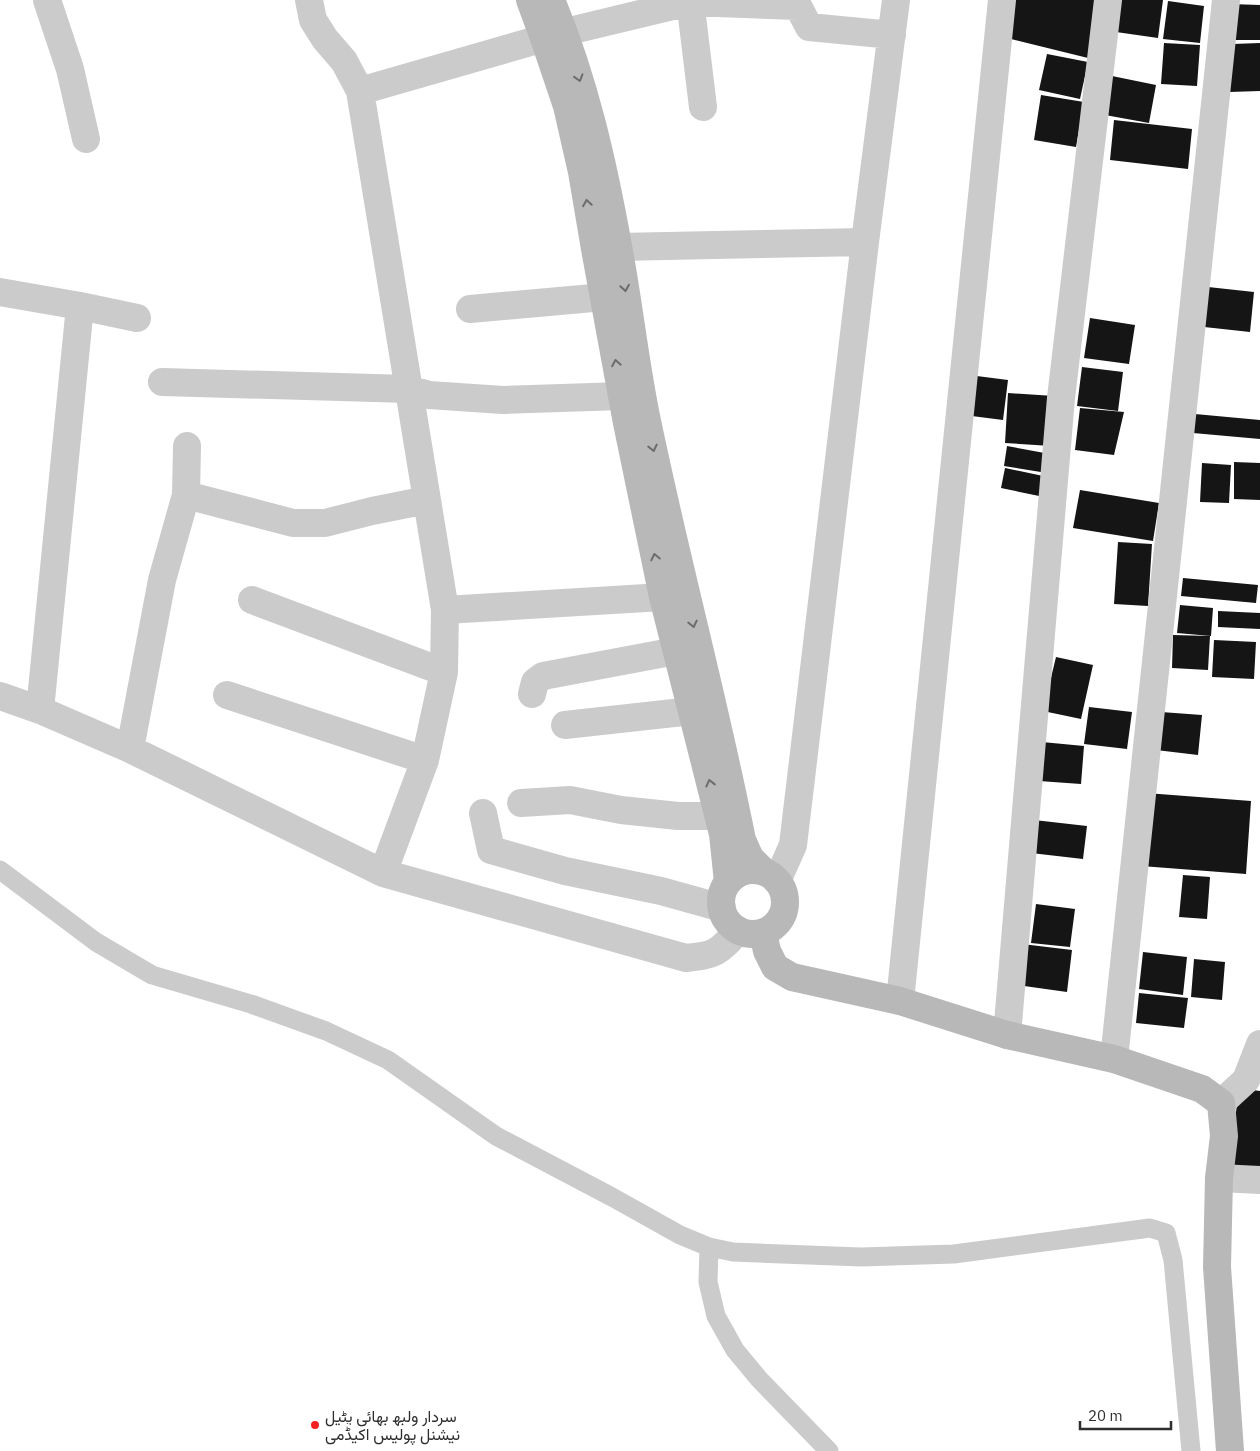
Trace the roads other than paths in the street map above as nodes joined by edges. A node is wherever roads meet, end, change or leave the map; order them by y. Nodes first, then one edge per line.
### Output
1 (47, 0) edge
2 (308, 0) edge
3 (530, 0) edge
4 (551, 0) edge
5 (896, 0) edge
6 (1002, 0) edge
7 (1108, 0) edge
8 (1226, 0) edge
9 (690, 1) edge
10 (555, 35) junction
11 (892, 35) junction
12 (360, 91) junction
13 (703, 107) dead end
14 (86, 139) dead end
15 (865, 242) junction
16 (606, 248) junction
17 (0, 292) edge
18 (604, 297) junction
19 (80, 306) junction
20 (470, 309) dead end
21 (137, 318) dead end
22 (162, 382) dead end
23 (408, 390) junction
24 (622, 396) junction
25 (187, 446) dead end
26 (186, 495) junction
27 (427, 500) junction
28 (674, 594) junction
29 (252, 600) dead end
30 (444, 610) junction
31 (676, 650) junction
32 (444, 672) junction
33 (532, 694) dead end
34 (228, 695) dead end
35 (0, 696) edge
36 (40, 710) junction
37 (692, 711) junction
38 (565, 725) dead end
39 (130, 749) junction
40 (425, 760) junction
41 (521, 803) dead end
42 (483, 813) dead end
43 (718, 816) junction
44 (0, 870) edge
45 (383, 872) junction
46 (771, 876) junction
47 (728, 882) junction
48 (722, 908) junction
49 (750, 932) junction
50 (900, 1001) junction
51 (1007, 1035) junction
52 (1260, 1044) edge
53 (1114, 1059) junction
54 (1221, 1102) junction
55 (1219, 1178) junction
56 (1260, 1180) edge
57 (708, 1247) junction
58 (829, 1451) edge
59 (1191, 1451) edge
60 (1230, 1451) edge

1 - 14 street
2 - 12 street
3 - 10 main road
4 - 10 main road
5 - 11 street
6 - 50 street
7 - 51 street
8 - 53 street
9 - 10 street
9 - 11 street
9 - 13 street
10 - 12 street
10 - 16 main road
11 - 15 street
12 - 23 street
15 - 16 street
15 - 46 street
16 - 18 main road
16 -> 28 main road
17 - 19 street
18 - 20 street
24 -> 18 main road
19 - 21 street
19 - 36 street
22 - 23 street
23 - 24 street
23 - 27 street
28 -> 24 main road
25 - 26 street
26 - 27 street
26 - 39 street
27 - 30 street
28 - 30 street
28 - 31 main road
28 -> 46 main road
29 - 32 street
30 - 32 street
31 - 33 street
31 - 37 main road
32 - 40 street
34 - 40 street
35 - 36 street
36 - 39 street
37 - 38 street
43 -> 37 main road
39 - 45 street
40 - 45 street
41 - 43 street
42 - 48 street
43 - 47 main road
44 - 57 lane
45 - 49 street
46 - 47 main road
46 - 49 main road
47 - 48 main road
48 - 49 main road
49 - 50 main road
50 - 51 main road
51 - 53 main road
52 - 54 street
53 - 54 main road
54 - 55 main road
55 - 56 street
55 - 60 main road
57 - 58 lane
57 - 59 lane

